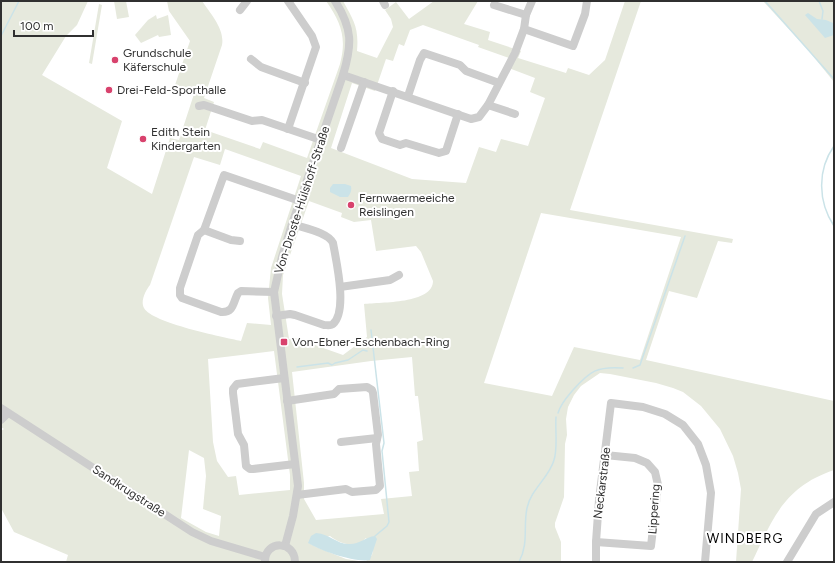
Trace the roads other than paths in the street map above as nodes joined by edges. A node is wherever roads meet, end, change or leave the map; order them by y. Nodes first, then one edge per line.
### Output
1 (247, 1) edge
2 (288, 1) edge
3 (335, 1) edge
4 (532, 1) edge
5 (587, 1) edge
6 (494, 5) dead end
7 (240, 10) dead end
8 (526, 15) junction
9 (524, 29) junction
10 (251, 59) dead end
11 (344, 75) junction
12 (364, 82) junction
13 (305, 83) junction
14 (500, 83) junction
15 (393, 91) junction
16 (408, 96) junction
17 (488, 105) junction
18 (199, 106) dead end
19 (458, 114) junction
20 (515, 114) dead end
21 (288, 129) junction
22 (321, 140) junction
23 (341, 148) dead end
24 (300, 201) junction
25 (292, 224) junction
26 (204, 230) junction
27 (240, 241) dead end
28 (399, 275) dead end
29 (340, 287) junction
30 (274, 292) junction
31 (276, 316) junction
32 (284, 378) junction
33 (287, 401) junction
34 (5, 410) edge
35 (1, 420) edge
36 (377, 438) junction
37 (341, 442) dead end
38 (605, 455) junction
39 (295, 464) junction
40 (297, 495) junction
41 (834, 502) edge
42 (596, 542) junction
43 (285, 546) junction
44 (265, 560) edge
45 (295, 562) edge
46 (596, 562) edge
47 (705, 562) edge
48 (787, 562) edge

1 - 7 street
2 - 13 street
3 - 11 street, Von-Droste-Hülshoff-Straße
4 - 8 street
5 - 9 street
6 - 8 street
8 - 9 street
9 - 14 street
10 - 13 street
11 - 12 street
11 - 22 street, Von-Droste-Hülshoff-Straße
12 - 15 street
12 - 23 street
13 - 21 street
14 - 16 street
14 - 17 street
15 - 16 street
15 - 19 street
16 - 19 street
17 - 19 street
17 - 20 street
18 - 21 street
21 - 22 street
22 - 24 street, Von-Droste-Hülshoff-Straße
24 - 25 street, Von-Droste-Hülshoff-Straße
24 - 26 street
25 - 29 street
25 - 30 street, Von-Droste-Hülshoff-Straße
26 - 27 street
26 - 30 street
28 - 29 street
29 - 31 street
30 - 31 street, Von-Droste-Hülshoff-Straße
31 - 32 street, Von-Droste-Hülshoff-Straße
32 - 33 street, Von-Droste-Hülshoff-Straße
32 - 39 street
33 - 36 street
33 - 39 street, Von-Droste-Hülshoff-Straße
34 - 35 street
34 - 44 street, Sandkrugstraße
36 - 37 street
36 - 40 street
38 - 42 street, Neckarstraße
38 - 42 street, Lippering
38 - 47 street, Neckarstraße
39 - 40 street, Von-Droste-Hülshoff-Straße
40 - 43 street, Von-Droste-Hülshoff-Straße
41 - 48 street
42 - 46 street, Neckarstraße
43 - 44 street, Sandkrugstraße
43 - 45 street

